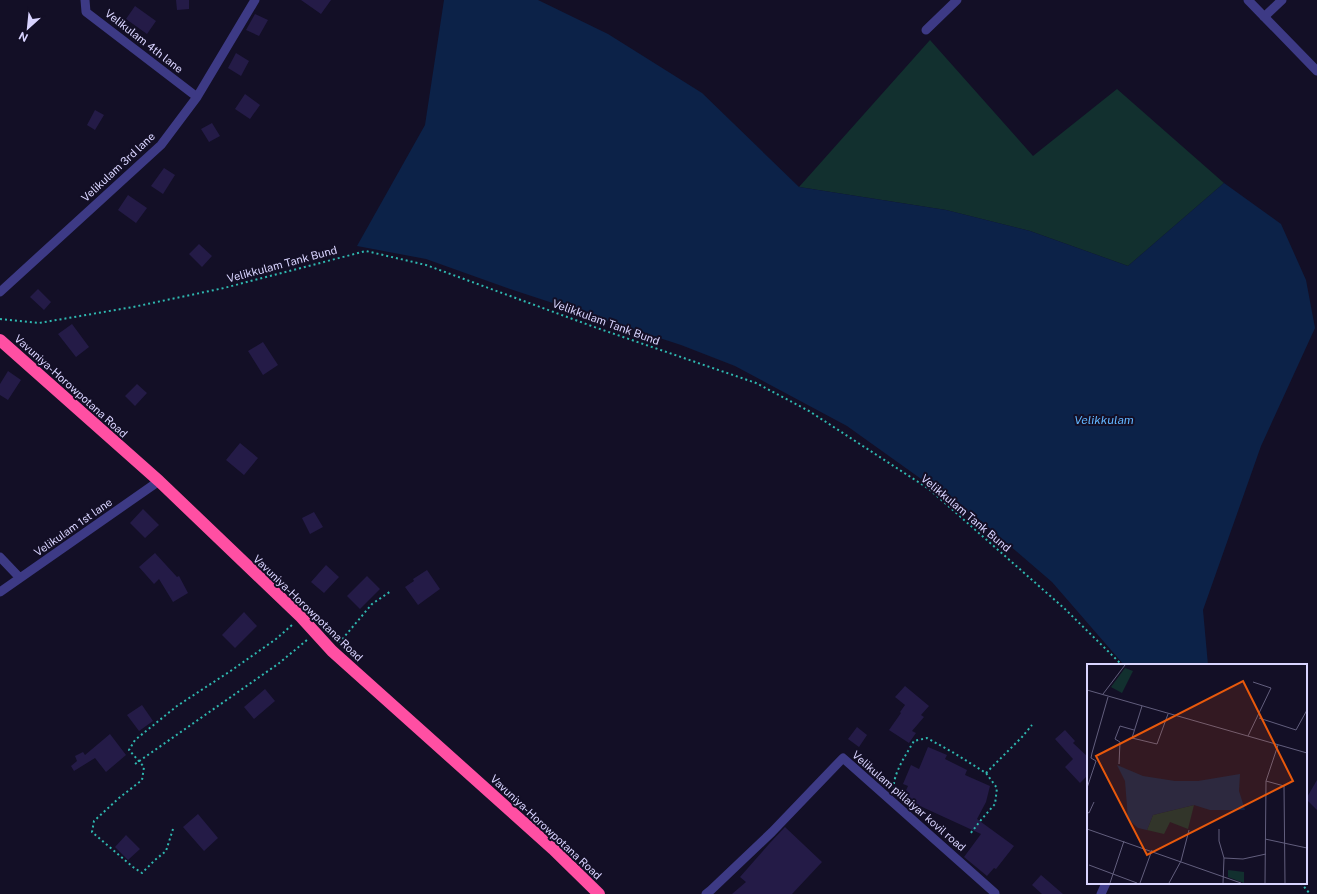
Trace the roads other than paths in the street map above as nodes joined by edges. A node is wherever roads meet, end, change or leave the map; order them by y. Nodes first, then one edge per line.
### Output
1 (85, 0) edge
2 (255, 0) edge
3 (957, 0) edge
4 (1248, 0) edge
5 (1282, 0) edge
6 (1264, 17) junction
7 (926, 30) dead end
8 (1317, 71) edge
9 (197, 97) junction
10 (0, 292) edge
11 (0, 340) edge
12 (159, 481) junction
13 (0, 557) edge
14 (20, 578) junction
15 (0, 592) edge
16 (1106, 884) edge
17 (599, 894) edge
18 (706, 894) edge
19 (994, 894) edge
20 (1101, 894) edge

1 - 9 street, Velikulam 4th lane
2 - 9 street, Velikulam 3rd lane
3 - 7 street
4 - 6 street
5 - 6 street
6 - 8 street
9 - 10 street, Velikulam 3rd lane
11 - 12 highway, Vavuniya-Horowpotana Road
12 - 14 street, Velikulam 1st lane
12 - 17 highway, Vavuniya-Horowpotana Road
13 - 14 street
14 - 15 street, Velikulam 1st lane
16 - 20 street
18 - 19 street, Velikulam pillaiyar kovil road

